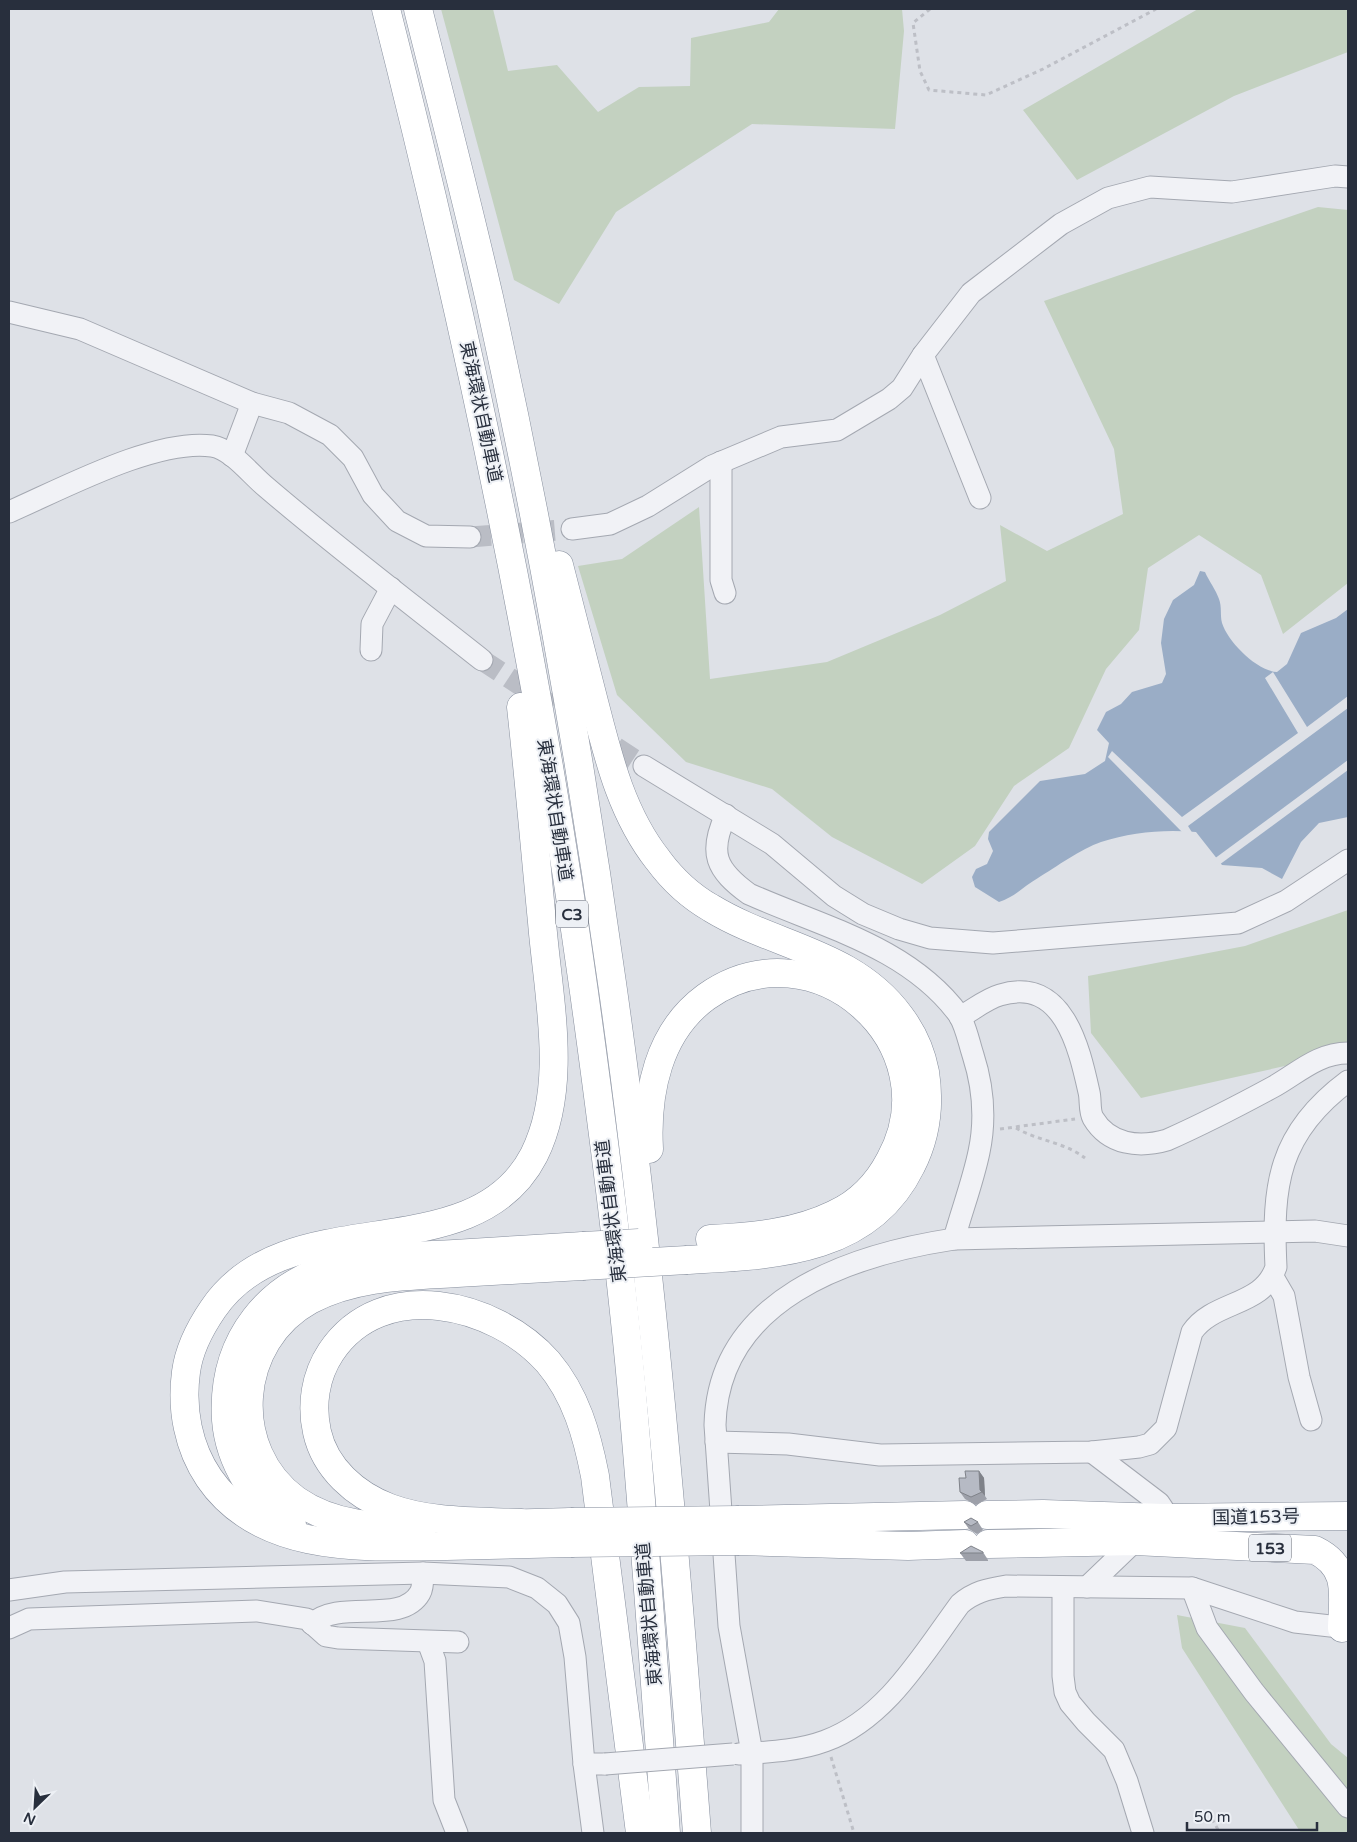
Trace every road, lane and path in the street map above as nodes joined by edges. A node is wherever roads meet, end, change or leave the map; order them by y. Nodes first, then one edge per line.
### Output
1 (386, 9) edge
2 (418, 9) edge
3 (930, 9) edge
4 (1156, 9) edge
5 (1348, 177) edge
6 (489, 298) junction
7 (458, 303) junction
8 (9, 312) edge
9 (923, 355) junction
10 (252, 403) junction
11 (232, 456) junction
12 (721, 462) junction
13 (980, 498) dead end
14 (9, 512) edge
15 (572, 529) tunnel mouth
16 (470, 537) tunnel mouth
17 (391, 588) junction
18 (725, 593) dead end
19 (371, 650) dead end
20 (482, 660) tunnel mouth
21 (644, 766) tunnel mouth
22 (726, 815) junction
23 (1348, 860) edge
24 (960, 1016) junction
25 (1348, 1053) edge
26 (1348, 1081) edge
27 (1092, 1117) junction
28 (1016, 1128) junction
29 (982, 1129) junction
30 (1085, 1158) dead end
31 (1274, 1232) junction
32 (1348, 1236) edge
33 (954, 1239) junction
34 (687, 1250) junction
35 (582, 1256) junction
36 (1273, 1277) junction
37 (1311, 1420) dead end
38 (716, 1442) junction
39 (1092, 1452) junction
40 (1348, 1516) edge
41 (1163, 1518) junction
42 (520, 1523) junction
43 (739, 1531) junction
44 (571, 1533) junction
45 (1348, 1534) edge
46 (1135, 1541) junction
47 (350, 1545) junction
48 (423, 1573) junction
49 (677, 1573) junction
50 (1063, 1587) junction
51 (1087, 1587) junction
52 (1192, 1588) junction
53 (9, 1590) edge
54 (1346, 1622) edge
55 (312, 1624) junction
56 (9, 1628) edge
57 (428, 1642) junction
58 (458, 1642) dead end
59 (826, 1741) junction
60 (743, 1754) junction
61 (594, 1764) junction
62 (1348, 1807) edge
63 (1212, 1818) dead end
64 (457, 1833) edge
65 (593, 1833) edge
66 (640, 1833) edge
67 (666, 1833) edge
68 (697, 1833) edge
69 (752, 1833) edge
70 (854, 1833) edge
71 (1143, 1833) edge
72 (1220, 1833) edge

1 - 7 highway, 東海環状自動車道 / C3
2 - 6 highway, 東海環状自動車道 / C3
3 - 4 path
5 - 9 street
6 - 34 highway
6 - 49 highway, 東海環状自動車道 / C3
7 - 47 highway
7 - 67 highway, 東海環状自動車道 / C3
8 - 10 street
9 - 12 street
9 - 13 street
10 - 11 street
10 - 16 street
11 - 14 street
11 - 17 street
12 - 15 street
12 - 18 street
17 - 19 street
17 - 20 street
21 - 22 street
22 - 23 street
22 - 24 street
24 - 27 street
24 - 29 street
25 - 27 street
26 - 31 street
27 - 28 path
28 - 29 path
28 - 30 path
29 - 33 street
31 - 32 street
31 - 33 street
31 - 36 street
33 - 38 street
34 - 35 highway, bridge
34 - 49 highway
35 - 42 highway
35 - 47 highway
36 - 37 street
36 - 39 street
38 - 39 street
38 - 60 street
39 - 41 street
40 - 41 highway, 国道153号 / 153
41 - 43 highway, 国道153号
42 - 44 highway
42 - 66 highway
43 - 44 highway, bridge
43 - 46 highway
44 - 47 highway
45 - 46 highway, 国道153号 / 153
46 - 51 street
46 - 54 highway, 153
48 - 53 street
48 - 55 street
48 - 61 street
49 - 68 highway, 東海環状自動車道 / C3
50 - 51 street
50 - 59 street
50 - 71 street
51 - 52 street
52 - 54 street
52 - 62 street
55 - 56 street
55 - 57 street
57 - 58 street
57 - 64 street
59 - 60 street
59 - 70 path
60 - 61 street, bridge
60 - 69 street
61 - 65 street
63 - 72 path

